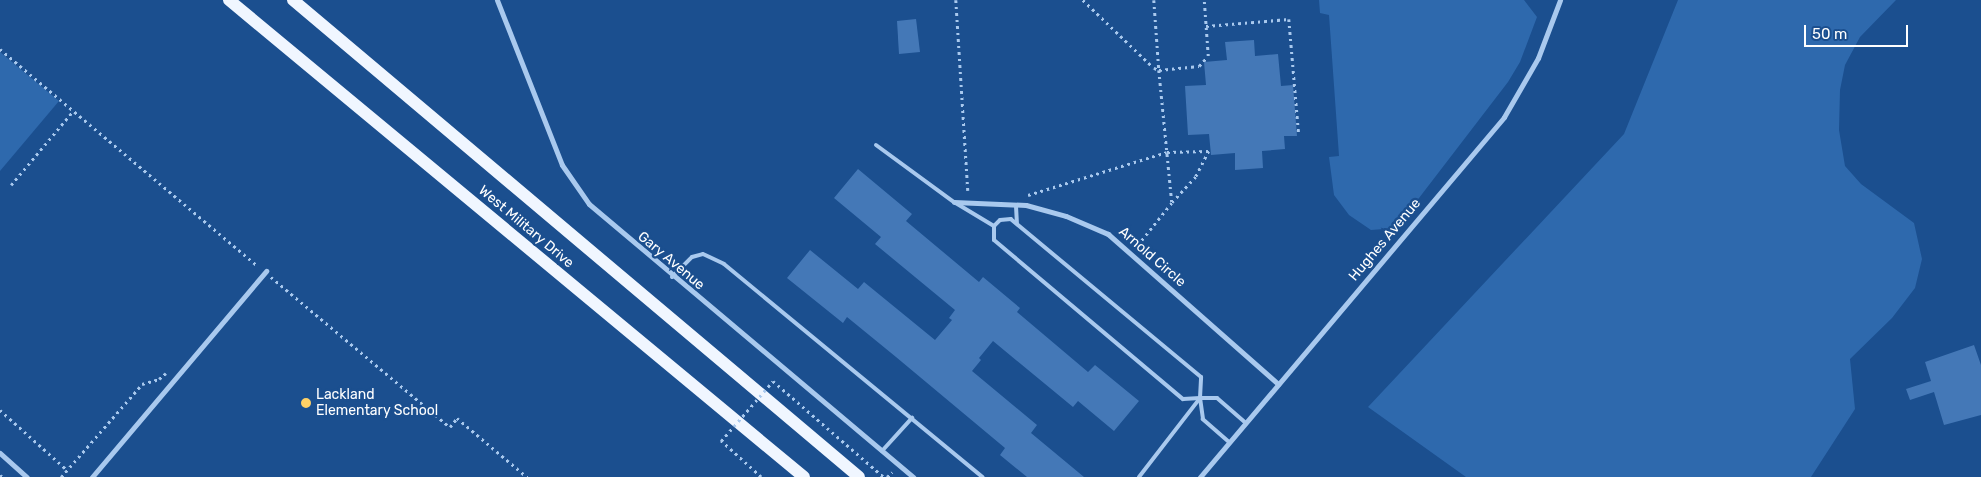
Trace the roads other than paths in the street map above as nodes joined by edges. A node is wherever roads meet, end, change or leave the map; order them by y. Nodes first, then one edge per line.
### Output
1 (229, 0) edge
2 (293, 0) edge
3 (497, 0) edge
4 (1560, 0) edge
5 (876, 145) dead end
6 (954, 202) junction
7 (1016, 206) junction
8 (1017, 224) junction
9 (994, 226) junction
10 (266, 270) dead end
11 (672, 277) junction
12 (1278, 384) junction
13 (1200, 398) junction
14 (912, 418) junction
15 (1245, 422) junction
16 (1229, 442) junction
17 (882, 451) junction
18 (0, 453) edge
19 (27, 477) edge
20 (92, 477) edge
21 (804, 477) edge
22 (859, 477) edge
23 (913, 477) edge
24 (982, 477) edge
25 (1139, 477) edge
26 (1200, 477) edge

1 - 21 main road, West Military Drive
2 - 22 main road, West Military Drive
3 - 11 street, Gary Avenue
4 - 12 street, Hughes Avenue
5 - 6 lane
6 - 7 street, Arnold Circle
6 - 9 lane
7 - 8 lane
7 - 12 street, Arnold Circle
8 - 9 lane
8 - 13 lane
9 - 13 lane
10 - 20 street
11 - 14 lane
11 - 17 street, Gary Avenue
12 - 15 street, Hughes Avenue
13 - 15 lane
13 - 16 lane
13 - 25 lane
14 - 17 lane
14 - 24 lane
15 - 16 street, Hughes Avenue
16 - 26 street, Hughes Avenue
17 - 23 street, Gary Avenue
18 - 19 street

